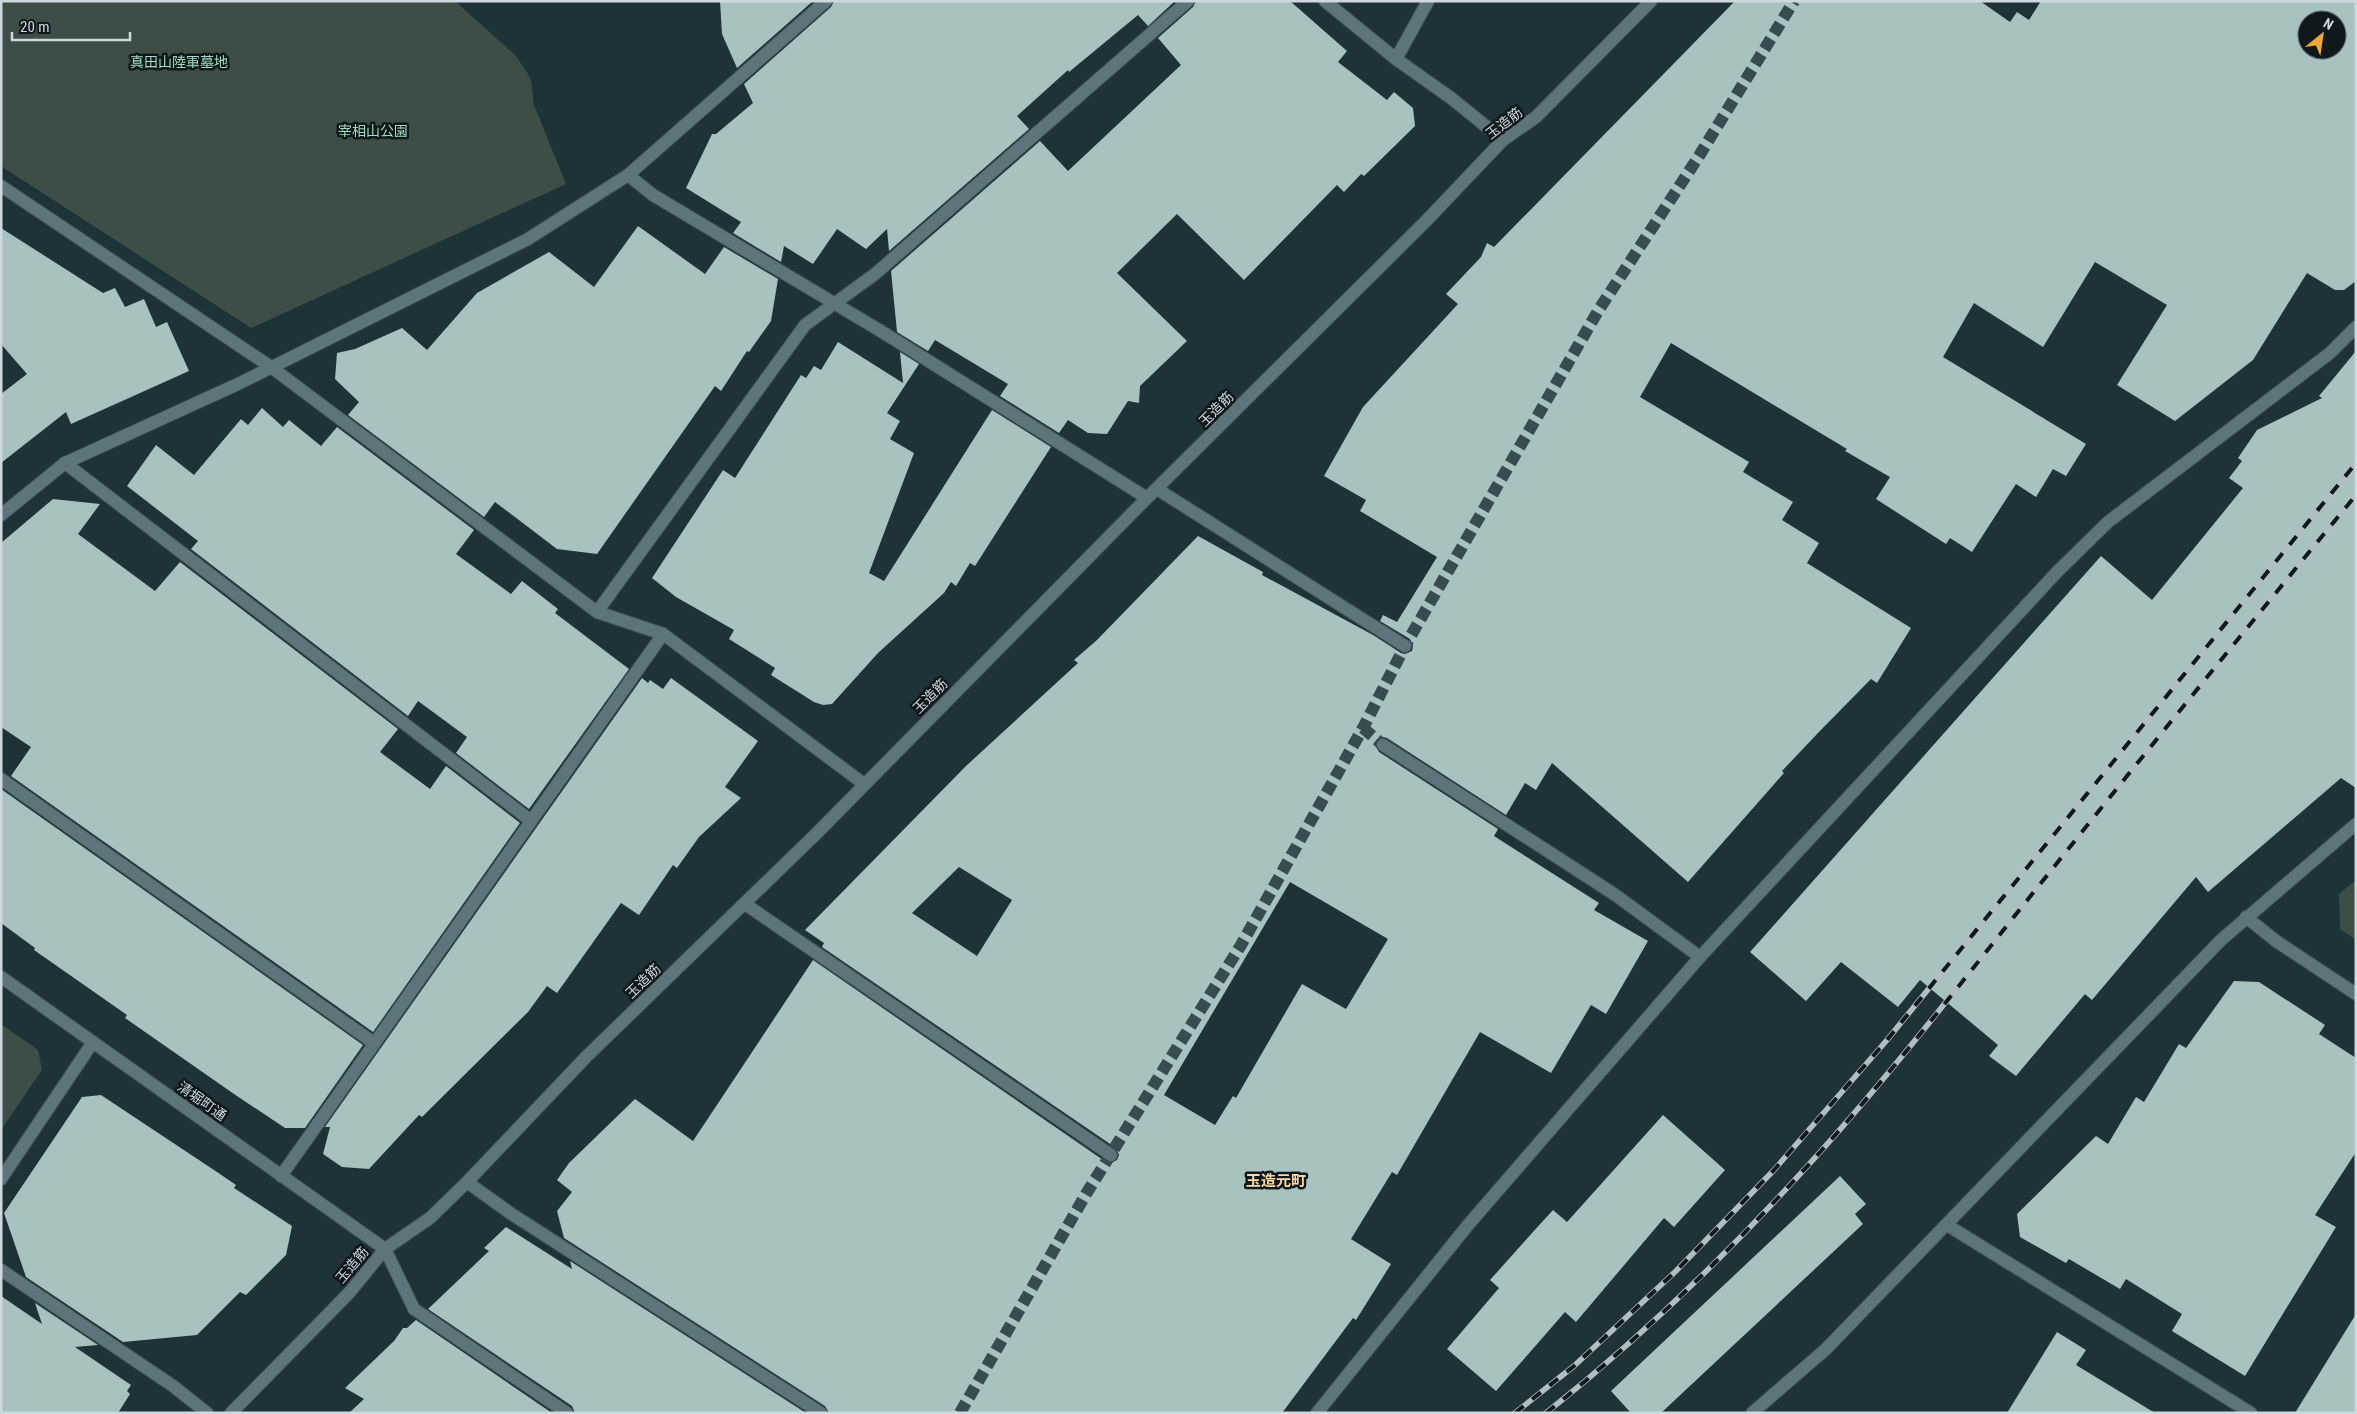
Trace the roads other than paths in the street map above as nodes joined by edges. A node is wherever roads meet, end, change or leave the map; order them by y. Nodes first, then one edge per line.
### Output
1 (826, 1) edge
2 (1188, 1) edge
3 (1325, 1) edge
4 (1428, 1) edge
5 (1651, 1) edge
6 (1396, 60) junction
7 (1503, 140) junction
8 (628, 175) junction
9 (1, 186) edge
10 (834, 304) junction
11 (2356, 327) edge
12 (271, 367) junction
13 (65, 463) junction
14 (1157, 488) junction
15 (1147, 498) junction
16 (1, 514) edge
17 (597, 612) junction
18 (663, 634) junction
19 (1404, 646) dead end
20 (1383, 745) tunnel mouth
21 (1, 778) edge
22 (864, 784) junction
23 (530, 820) junction
24 (2356, 824) edge
25 (745, 904) junction
26 (2246, 917) junction
27 (1700, 957) junction
28 (1, 977) edge
29 (2356, 994) edge
30 (93, 1042) junction
31 (374, 1043) junction
32 (1111, 1155) dead end
33 (282, 1176) junction
34 (1, 1179) edge
35 (468, 1182) junction
36 (1947, 1225) junction
37 (385, 1249) junction
38 (1, 1270) edge
39 (207, 1413) edge
40 (231, 1413) edge
41 (567, 1413) edge
42 (821, 1413) edge
43 (1317, 1413) edge
44 (1752, 1413) edge
45 (2251, 1413) edge

1 - 8 street
2 - 10 street
3 - 6 street
4 - 6 street
5 - 7 street, 玉造筋
6 - 7 street
7 - 14 street, 玉造筋
8 - 10 street
8 - 12 street
9 - 12 street
10 - 15 street
10 - 17 street
11 - 27 street
12 - 13 street
12 - 17 street
13 - 16 street
13 - 23 street
14 - 15 street, 玉造筋
14 - 19 street
15 - 22 street, 玉造筋
17 - 18 street
18 - 22 street
18 - 23 street
20 - 27 street
21 - 31 street
22 - 25 street, 玉造筋
23 - 31 street
24 - 26 street
25 - 32 street
25 - 35 street, 玉造筋
26 - 29 street
26 - 36 street
27 - 43 street
28 - 30 street, 清堀町通
30 - 33 street, 清堀町通
30 - 34 street
31 - 33 street
33 - 37 street, 清堀町通
35 - 37 street, 玉造筋
35 - 42 street
36 - 44 street
36 - 45 street
37 - 40 street, 玉造筋
37 - 41 street
38 - 39 street

